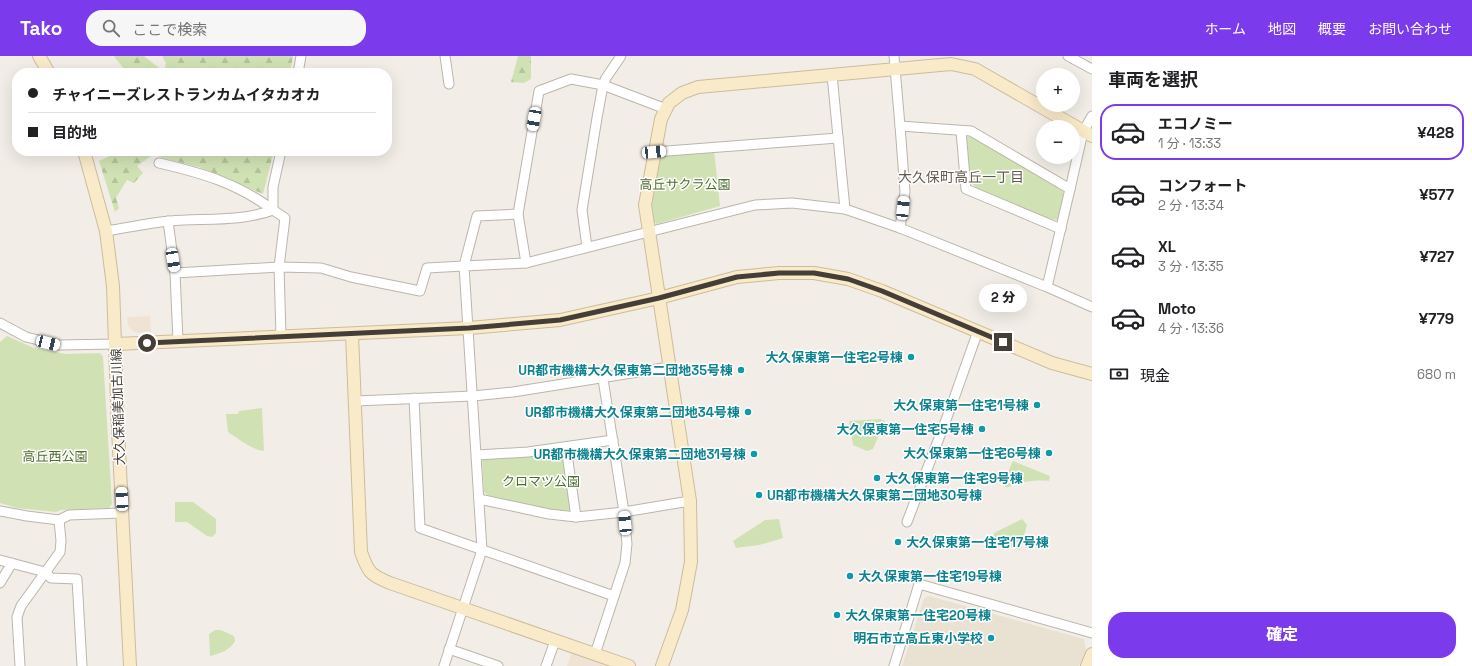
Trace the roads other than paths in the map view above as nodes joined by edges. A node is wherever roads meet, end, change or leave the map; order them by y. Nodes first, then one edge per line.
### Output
1 (39, 56) edge
2 (301, 56) edge
3 (445, 56) edge
4 (621, 56) edge
5 (894, 56) edge
6 (1068, 56) edge
7 (46, 68) edge
8 (299, 68) edge
9 (895, 69) junction
10 (1092, 69) edge
11 (832, 75) junction
12 (449, 84) dead end
13 (603, 85) junction
14 (666, 109) junction
15 (1092, 116) edge
16 (900, 126) junction
17 (961, 131) junction
18 (1088, 134) edge
19 (838, 138) junction
20 (654, 152) junction
21 (85, 156) edge
22 (280, 156) edge
23 (159, 163) dead end
24 (1070, 189) junction
25 (845, 209) junction
26 (273, 210) junction
27 (518, 214) junction
28 (168, 221) junction
29 (900, 228) junction
30 (1061, 229) junction
31 (106, 231) junction
32 (649, 232) junction
33 (588, 247) junction
34 (526, 263) junction
35 (464, 266) junction
36 (279, 267) junction
37 (175, 273) junction
38 (1047, 287) junction
39 (659, 298) junction
40 (1092, 307) edge
41 (0, 323) edge
42 (469, 328) junction
43 (978, 331) junction
44 (352, 334) junction
45 (281, 336) junction
46 (178, 341) junction
47 (116, 344) junction
48 (670, 367) junction
49 (1092, 374) edge
50 (603, 379) junction
51 (473, 396) junction
52 (414, 398) junction
53 (356, 401) junction
54 (613, 440) junction
55 (566, 447) junction
56 (477, 455) junction
57 (479, 499) junction
58 (690, 501) junction
59 (0, 511) edge
60 (624, 512) junction
61 (122, 513) junction
62 (576, 517) junction
63 (58, 520) junction
64 (907, 522) dead end
65 (482, 550) junction
66 (0, 560) edge
67 (12, 563) junction
68 (45, 572) junction
69 (0, 583) edge
70 (614, 596) junction
71 (463, 609) junction
72 (1092, 633) edge
73 (554, 640) junction
74 (450, 649) junction
75 (595, 654) junction
76 (1092, 654) edge
77 (20, 666) edge
78 (82, 666) edge
79 (130, 666) edge
80 (444, 666) edge
81 (498, 666) edge
82 (546, 666) edge
83 (629, 666) edge
84 (662, 666) edge
85 (894, 666) edge
86 (1087, 666) edge

1 - 7 street
2 - 8 street
3 - 12 street
4 - 13 street
5 - 9 street
6 - 10 street
9 - 11 street
9 - 16 street
9 - 18 street
11 - 14 street
11 - 19 street
13 - 14 street
13 - 27 street
13 - 33 street
14 - 20 street
15 - 18 street
16 - 17 street
16 - 29 street
17 - 24 street
17 - 30 street
18 - 24 street
19 - 20 street
19 - 25 street
20 - 32 street
21 - 31 street, 大久保稲美加古川線
22 - 26 street
23 - 26 street
24 - 30 street
25 - 29 street
25 - 32 street
26 - 28 street
26 - 36 street
27 - 34 street
27 - 35 street
28 - 31 street
28 - 37 street
29 - 38 street
30 - 38 street
31 - 47 street, 大久保稲美加古川線
32 - 33 street
32 - 39 street
33 - 34 street
34 - 35 street
35 - 36 street
35 - 42 street
36 - 37 street
36 - 45 street
37 - 46 street
38 - 40 street
39 - 42 street
39 - 43 street
39 - 48 street
41 - 47 street
42 - 44 street
42 - 51 street
43 - 49 street
43 - 64 street
44 - 45 street
44 - 53 street
45 - 46 street
46 - 47 street
47 - 61 street, 大久保稲美加古川線
48 - 50 street
48 - 58 street
50 - 51 street
50 - 54 street
51 - 52 street
51 - 56 street
52 - 53 street
52 - 65 street
53 - 71 street
54 - 55 street
54 - 60 street
55 - 56 street
55 - 62 street
56 - 57 street
57 - 62 street
57 - 65 street
58 - 60 street
58 - 84 street
59 - 63 street
60 - 62 street
60 - 70 street
61 - 63 street
61 - 79 street, 大久保稲美加古川線
63 - 68 street
65 - 70 street
65 - 71 street
66 - 67 street
67 - 68 street
67 - 69 street
68 - 77 street
68 - 78 street
70 - 75 street
71 - 73 street
71 - 74 street
72 - 85 street
73 - 75 street
73 - 82 street
74 - 80 street
74 - 81 street
75 - 83 street
76 - 86 street

